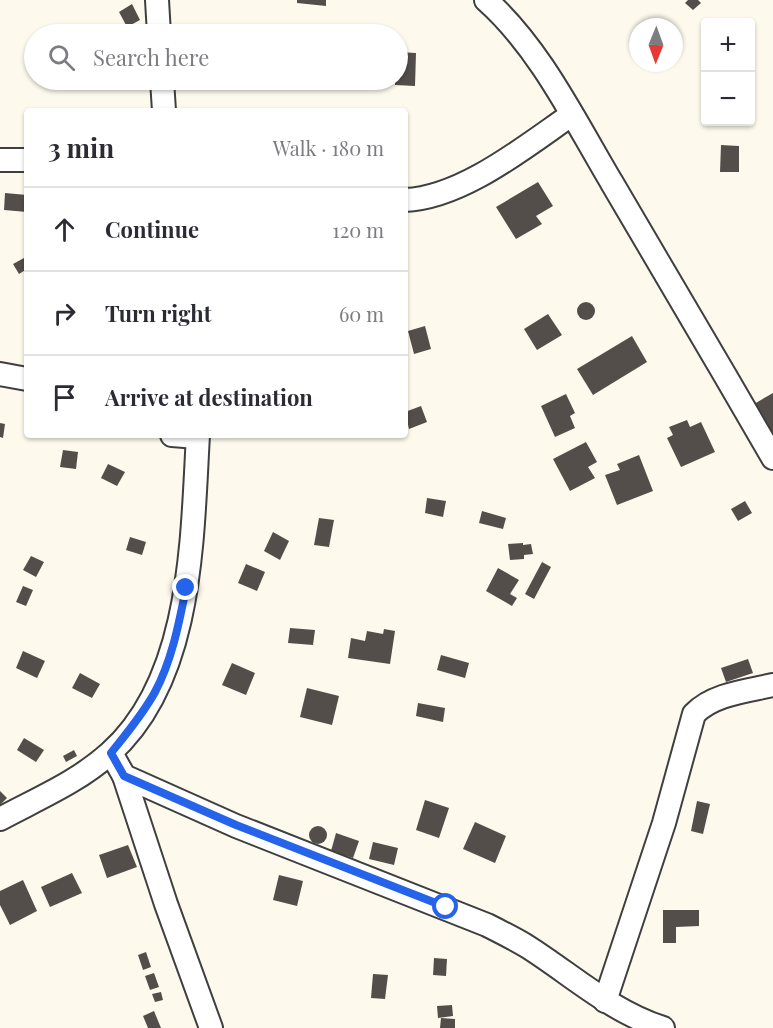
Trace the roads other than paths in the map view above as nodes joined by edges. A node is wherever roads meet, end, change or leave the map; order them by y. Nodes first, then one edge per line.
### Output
1 (157, 0) edge
2 (486, 0) edge
3 (158, 24) edge
4 (163, 90) edge
5 (164, 108) edge
6 (571, 115) junction
7 (0, 160) edge
8 (24, 160) edge
9 (408, 200) edge
10 (0, 374) edge
11 (24, 378) edge
12 (198, 438) edge
13 (773, 458) edge
14 (773, 685) edge
15 (111, 753) junction
16 (124, 776) junction
17 (0, 819) edge
18 (605, 1001) junction
19 (211, 1028) edge
20 (663, 1028) edge

1 - 3 street
2 - 6 street
4 - 5 street
6 - 9 street
6 - 13 street
7 - 8 street
10 - 11 street
12 - 15 street
14 - 18 street
15 - 16 street
15 - 17 street
16 - 18 street
16 - 19 street
18 - 20 street

